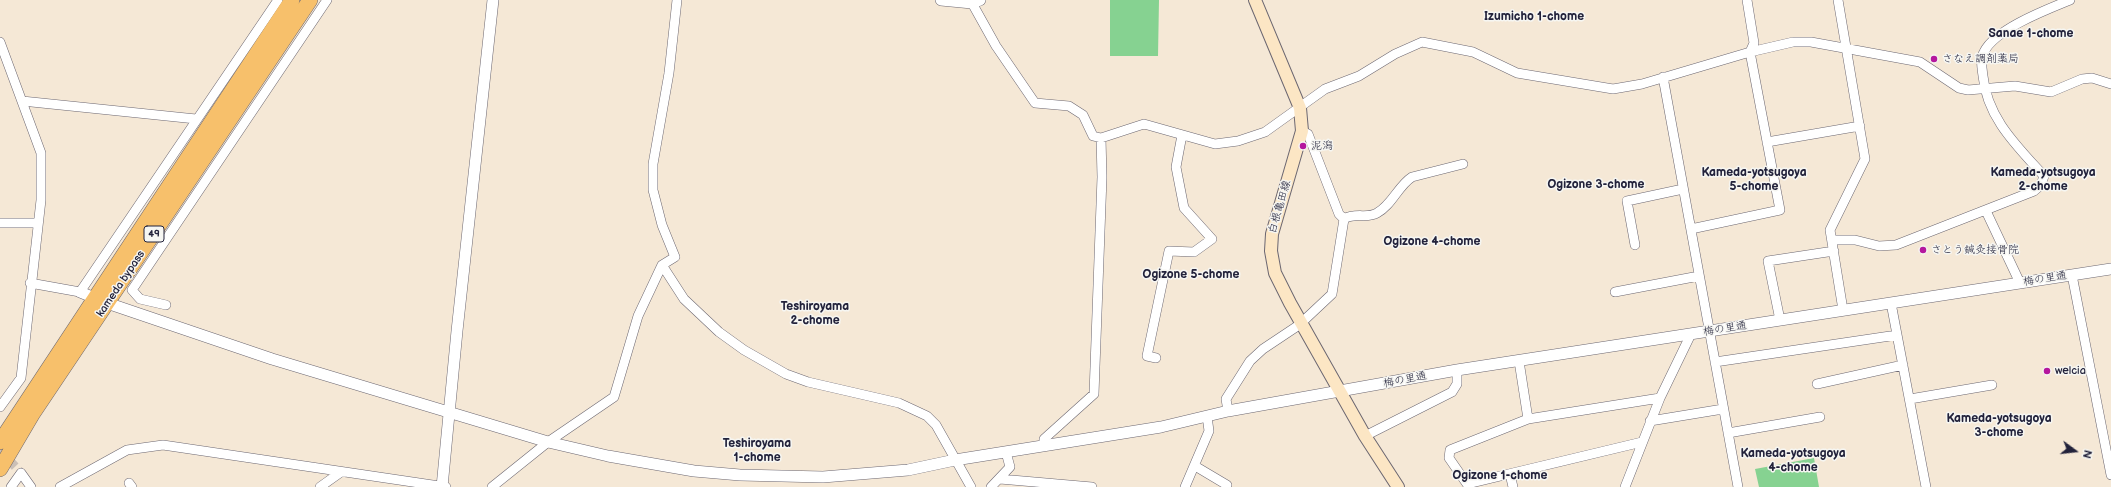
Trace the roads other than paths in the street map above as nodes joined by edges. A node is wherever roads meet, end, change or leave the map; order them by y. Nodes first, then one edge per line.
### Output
1 (278, 0) edge
2 (292, 0) edge
3 (310, 0) edge
4 (327, 0) edge
5 (493, 0) edge
6 (678, 0) edge
7 (941, 0) edge
8 (1255, 0) edge
9 (1748, 0) edge
10 (1838, 0) edge
11 (2070, 0) edge
12 (976, 2) edge
13 (0, 42) edge
14 (298, 42) dead end
15 (1847, 49) junction
16 (1750, 52) junction
17 (1663, 77) junction
18 (2111, 84) edge
19 (1984, 89) junction
20 (22, 100) junction
21 (1300, 108) junction
22 (196, 119) junction
23 (1860, 126) junction
24 (241, 128) dead end
25 (1302, 131) junction
26 (1182, 135) junction
27 (1101, 138) junction
28 (1767, 142) junction
29 (1463, 164) dead end
30 (1683, 189) junction
31 (1986, 211) junction
32 (1344, 219) junction
33 (0, 223) edge
34 (37, 223) junction
35 (1691, 229) junction
36 (1832, 240) junction
37 (1635, 245) dead end
38 (1834, 251) junction
39 (662, 265) junction
40 (2111, 269) edge
41 (2072, 275) junction
42 (1700, 276) junction
43 (30, 283) junction
44 (2020, 283) junction
45 (80, 292) junction
46 (1615, 292) dead end
47 (101, 300) junction
48 (1891, 303) junction
49 (166, 306) dead end
50 (1843, 310) junction
51 (1780, 320) junction
52 (1301, 321) junction
53 (1709, 331) junction
54 (1691, 334) junction
55 (1898, 335) junction
56 (1156, 358) dead end
57 (1519, 361) junction
58 (1714, 362) junction
59 (1903, 365) junction
60 (1456, 370) junction
61 (1817, 384) dead end
62 (1992, 385) dead end
63 (1340, 393) junction
64 (1660, 398) junction
65 (1910, 399) junction
66 (0, 407) edge
67 (1723, 409) junction
68 (449, 411) junction
69 (1228, 411) junction
70 (1207, 416) junction
71 (1820, 417) dead end
72 (1528, 419) junction
73 (1650, 421) junction
74 (1728, 433) junction
75 (1365, 436) junction
76 (0, 442) edge
77 (548, 442) junction
78 (1642, 442) junction
79 (1044, 446) junction
80 (1006, 452) junction
81 (955, 460) junction
82 (1195, 466) junction
83 (0, 469) edge
84 (341, 472) junction
85 (1510, 474) junction
86 (2111, 475) edge
87 (1000, 479) junction
88 (1227, 485) dead end
89 (11, 487) edge
90 (31, 487) edge
91 (60, 487) edge
92 (320, 487) edge
93 (444, 487) edge
94 (492, 487) edge
95 (971, 487) edge
96 (991, 487) edge
97 (1092, 487) edge
98 (1185, 487) edge
99 (1398, 487) edge
100 (1513, 487) edge
101 (1624, 487) edge
102 (1738, 487) edge
103 (1926, 487) edge

1 - 22 street
2 - 47 highway, kameda bypass / 49
3 - 47 highway, kameda bypass / 49
4 - 49 street
5 - 68 street
6 - 39 street
7 - 12 street
8 - 21 main road, 白根亀田線
9 - 16 street
10 - 15 street
11 - 19 street
12 - 27 street
13 - 20 street
14 - 24 street
15 - 16 street
15 - 19 street
15 - 23 street
16 - 17 street
16 - 28 street
17 - 21 street
17 - 30 street
18 - 19 street
19 - 31 street
20 - 22 street
20 - 34 street
21 - 25 main road, 白根亀田線
21 - 26 street
22 - 45 street
23 - 28 street
23 - 36 street
25 - 32 street
25 - 52 main road, 白根亀田線
26 - 27 street
26 - 56 street
27 - 79 street
28 - 35 street
29 - 32 street
30 - 35 street
30 - 37 street
31 - 36 street
31 - 44 street
32 - 52 street
33 - 34 street
34 - 43 street
35 - 42 street
36 - 38 street
38 - 50 street
38 - 51 street
39 - 77 street
39 - 81 street
40 - 41 street, 梅の里通
41 - 44 street, 梅の里通
41 - 86 street
42 - 46 street
42 - 53 street
43 - 45 street
43 - 66 street
44 - 48 street, 梅の里通
45 - 47 street, 梅の里通
47 - 68 street, 梅の里通
47 - 76 highway, kameda bypass / 49
47 - 83 highway, kameda bypass / 49
48 - 50 street, 梅の里通
48 - 55 street
50 - 51 street, 梅の里通
51 - 53 street, 梅の里通
52 - 63 main road, 白根亀田線
52 - 69 street
53 - 54 street, 梅の里通
53 - 58 street
54 - 57 street, 梅の里通
54 - 64 street
55 - 58 street
55 - 59 street
57 - 60 street, 梅の里通
57 - 72 street
58 - 67 street
59 - 61 street
59 - 65 street
60 - 63 street, 梅の里通
60 - 75 street
62 - 65 street
63 - 69 street, 梅の里通
63 - 75 main road, 白根亀田線
64 - 72 street
64 - 73 street
65 - 103 street
67 - 73 street
67 - 74 street
68 - 77 street, 梅の里通
68 - 93 street
69 - 70 street, 梅の里通
70 - 79 street, 梅の里通
70 - 82 street
71 - 74 street
72 - 85 street
73 - 78 street
74 - 102 street
75 - 99 main road, 白根亀田線
77 - 81 street, 梅の里通
77 - 94 street
78 - 85 street
78 - 101 street
79 - 80 street, 梅の里通
80 - 81 street, 梅の里通
80 - 87 street
81 - 95 street
82 - 88 street
82 - 98 street
84 - 91 street
84 - 92 street
84 - 93 street
85 - 100 street
87 - 96 street
87 - 97 street
89 - 90 street

